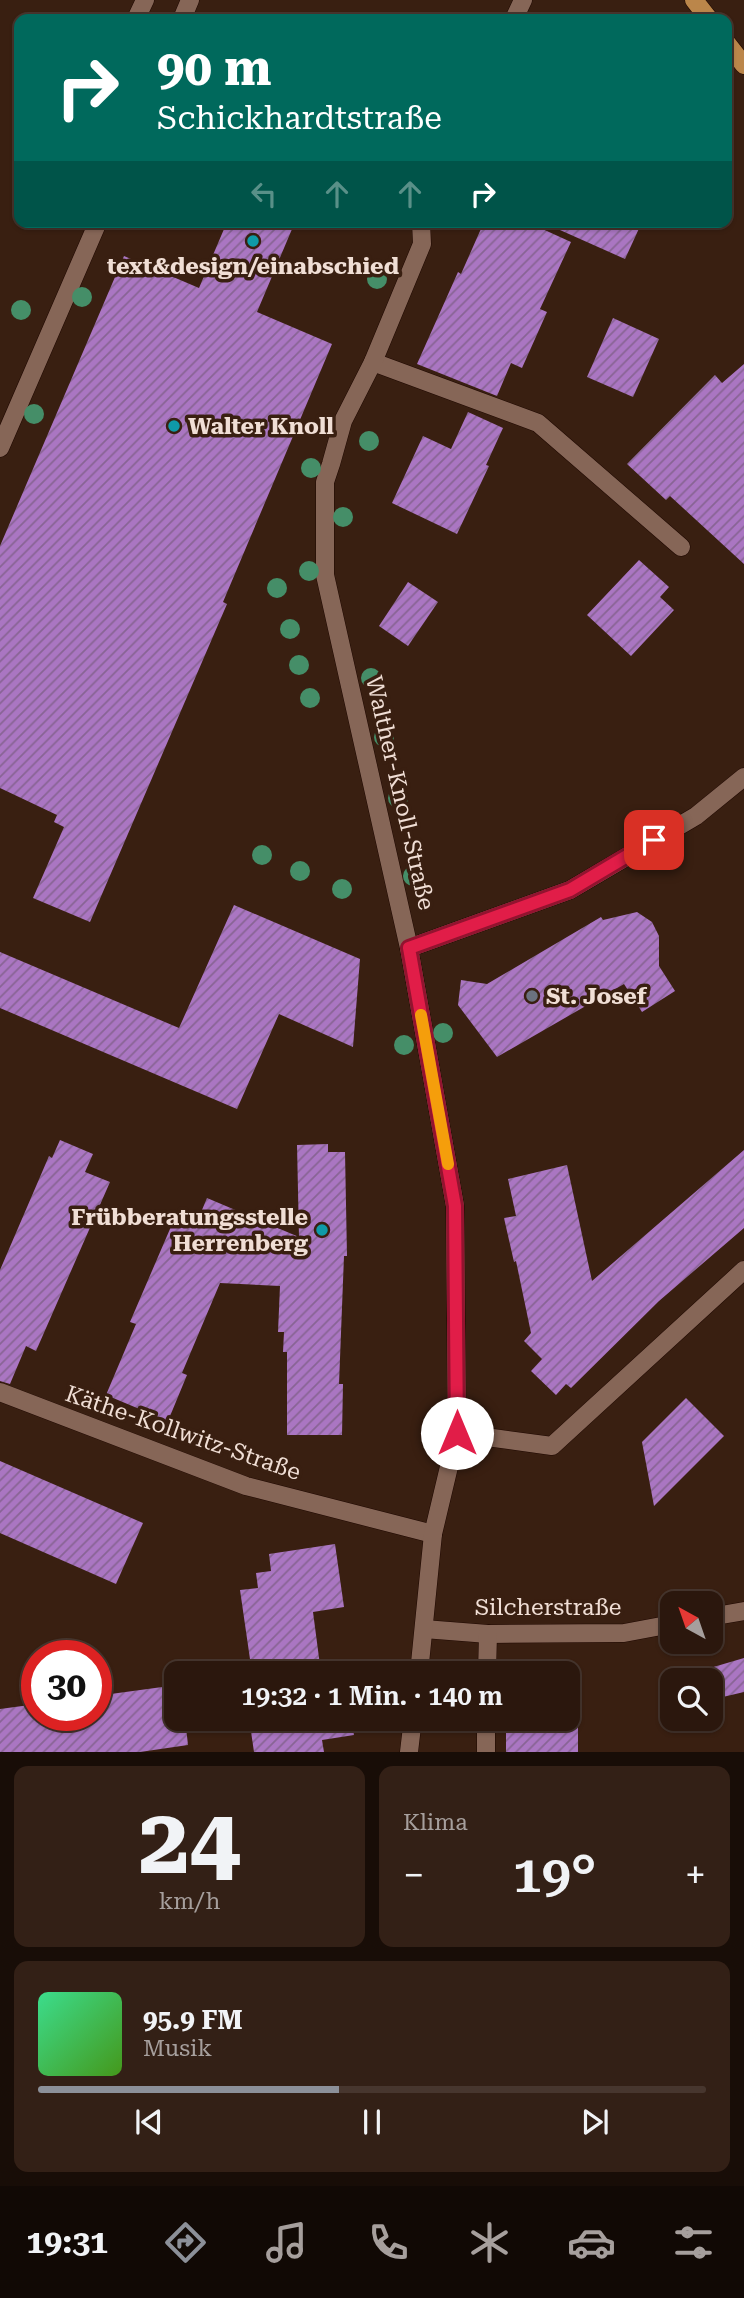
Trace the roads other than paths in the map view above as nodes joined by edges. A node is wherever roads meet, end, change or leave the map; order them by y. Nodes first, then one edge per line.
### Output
1 (694, 0) edge
2 (705, 14) edge
3 (732, 50) edge
4 (744, 65) edge
5 (95, 228) edge
6 (421, 228) edge
7 (373, 362) junction
8 (0, 448) edge
9 (681, 547) dead end
10 (744, 777) edge
11 (409, 948) junction
12 (744, 1270) edge
13 (0, 1392) edge
14 (457, 1433) junction
15 (433, 1534) junction
16 (744, 1611) edge
17 (723, 1615) edge
18 (660, 1626) edge
19 (424, 1629) junction
20 (488, 1634) junction
21 (420, 1661) edge
22 (487, 1661) edge
23 (411, 1731) edge
24 (486, 1731) edge
25 (409, 1752) edge
26 (486, 1752) edge

1 - 2 main road
3 - 4 main road
5 - 8 street
6 - 7 street, Walther-Knoll-Straße
7 - 9 street
7 - 11 street, Walther-Knoll-Straße
10 - 11 street
11 - 14 street, Walther-Knoll-Straße
12 - 14 street
13 - 15 street, Käthe-Kollwitz-Straße
14 - 15 street, Walther-Knoll-Straße
15 - 19 street, Walther-Knoll-Straße
16 - 17 street
18 - 20 street, Silcherstraße
19 - 20 street, Silcherstraße
19 - 21 street, Walther-Knoll-Straße
20 - 22 street
23 - 25 street
24 - 26 street

